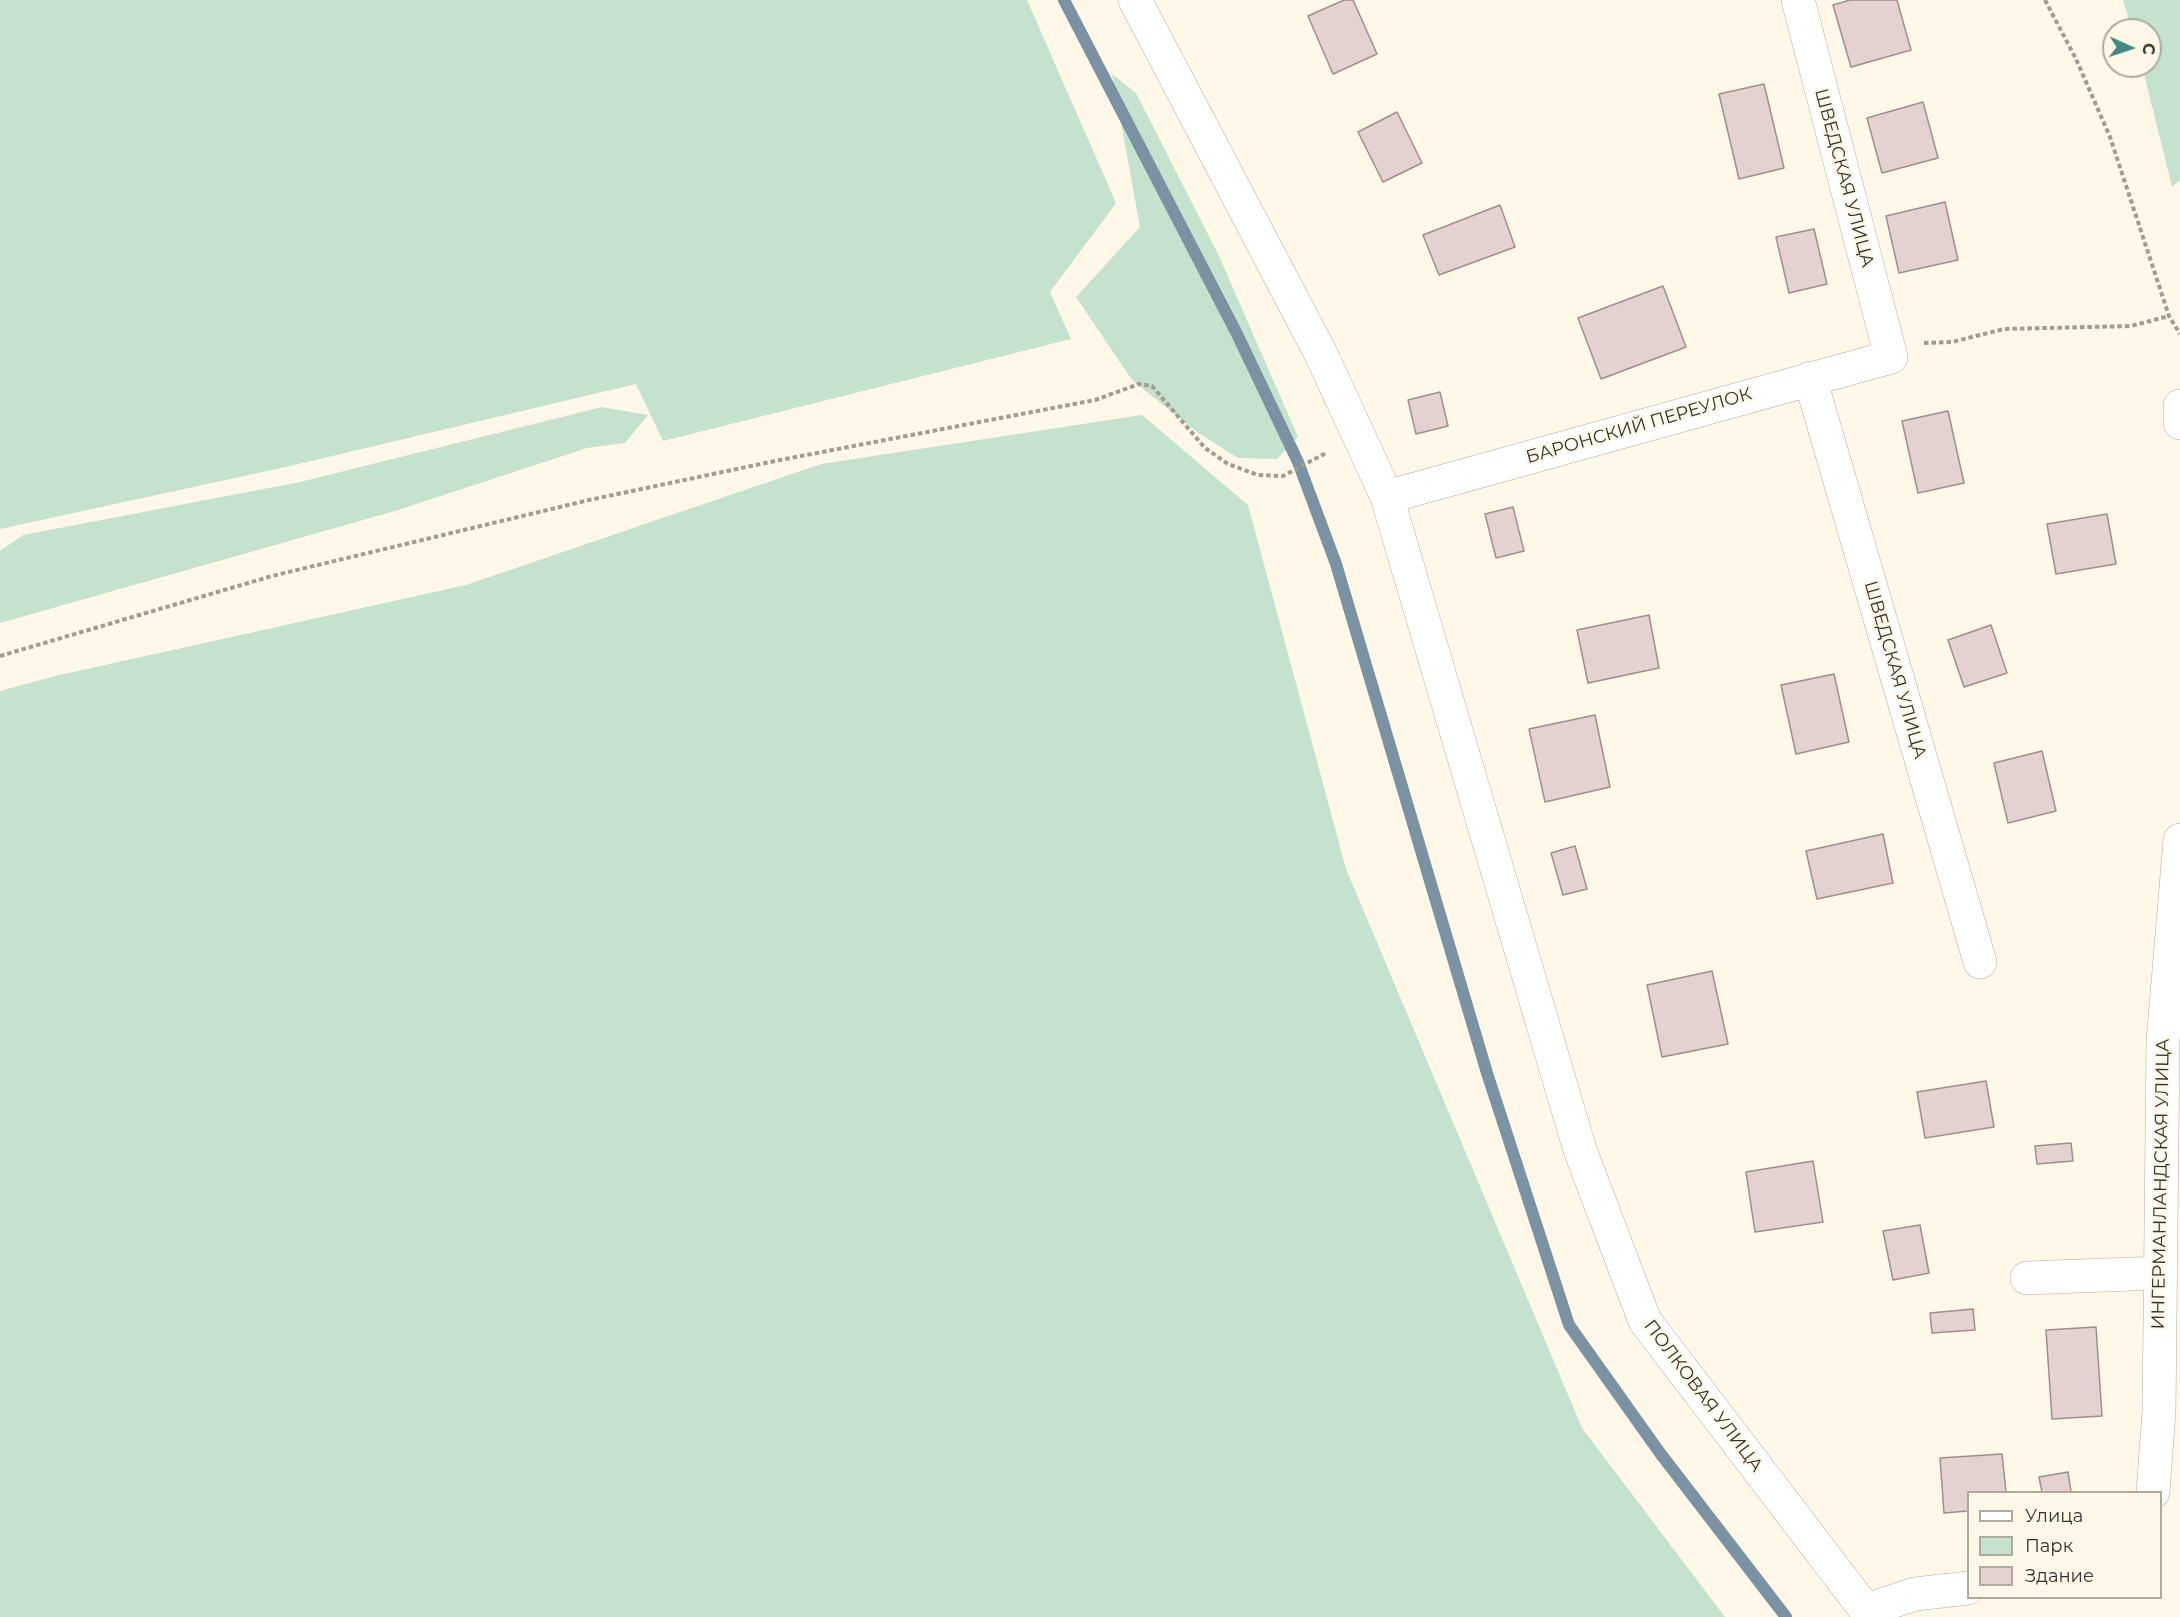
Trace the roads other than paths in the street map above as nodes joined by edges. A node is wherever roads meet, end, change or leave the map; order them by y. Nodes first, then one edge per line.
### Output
1 (1135, 0) edge
2 (1798, 0) edge
3 (1891, 357) joint
4 (1810, 378) junction
5 (2180, 406) edge
6 (2180, 423) edge
7 (1387, 497) junction
8 (2180, 840) edge
9 (1980, 962) dead end
10 (2159, 1273) junction
11 (2026, 1278) dead end
12 (2153, 1491) edge
13 (1967, 1588) edge
14 (1869, 1613) edge

1 - 7 street, ПОЛКОВАЯ УЛИЦА
2 - 3 street, ШВЕДСКАЯ УЛИЦА
3 - 4 street, БАРОНСКИЙ ПЕРЕУЛОК
4 - 7 street, БАРОНСКИЙ ПЕРЕУЛОК
4 - 9 street, ШВЕДСКАЯ УЛИЦА
5 - 6 street
7 - 14 street, ПОЛКОВАЯ УЛИЦА
8 - 10 street, ИНГЕРМАНЛАНДСКАЯ УЛИЦА
10 - 11 street
10 - 12 street, ИНГЕРМАНЛАНДСКАЯ УЛИЦА
13 - 14 street

